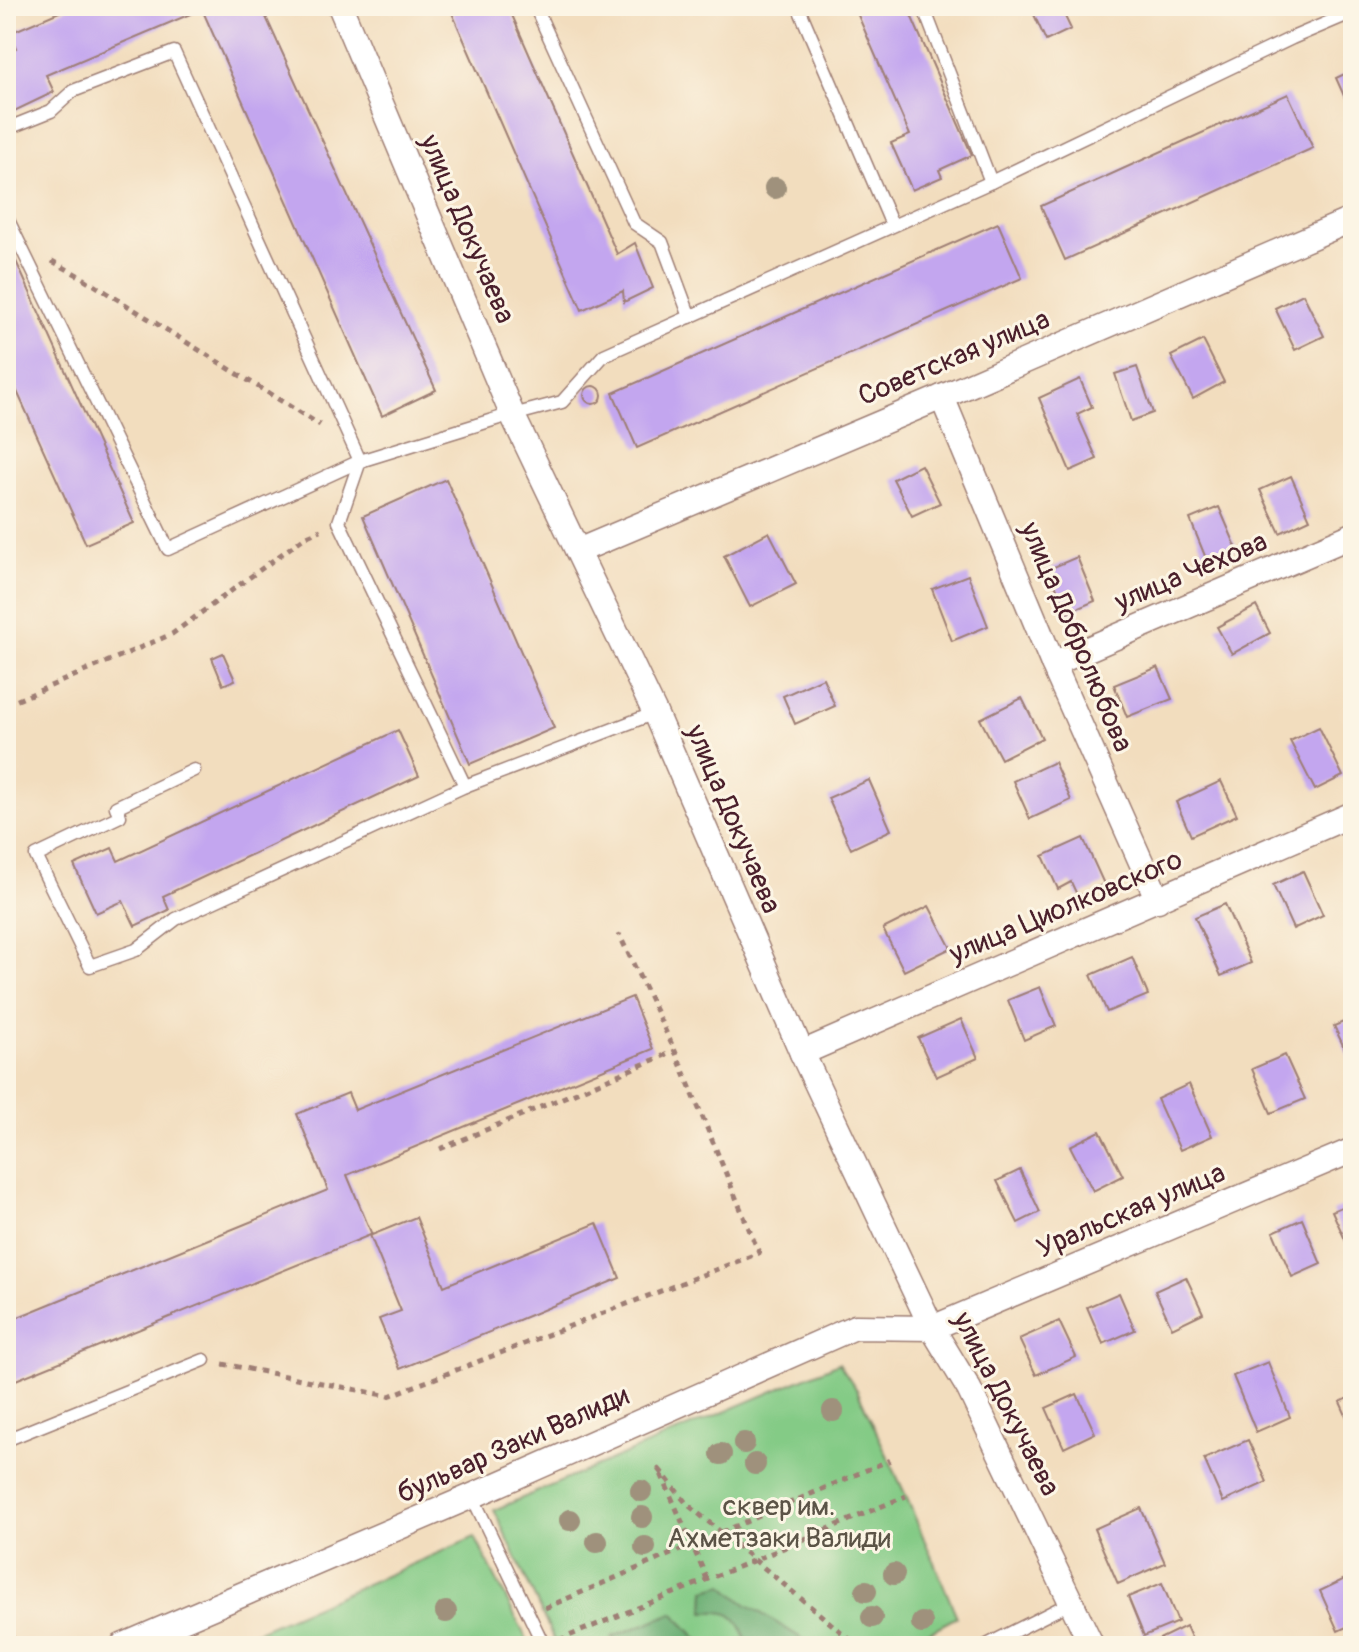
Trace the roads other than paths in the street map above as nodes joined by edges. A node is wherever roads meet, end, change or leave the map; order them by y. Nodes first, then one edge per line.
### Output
1 (340, 6) edge
2 (535, 6) edge
3 (798, 6) edge
4 (923, 6) edge
5 (1353, 12) edge
6 (6, 129) edge
7 (991, 182) junction
8 (6, 216) edge
9 (1353, 219) edge
10 (892, 225) junction
11 (690, 317) junction
12 (942, 397) junction
13 (513, 414) junction
14 (360, 461) junction
15 (1353, 535) edge
16 (578, 551) junction
17 (1053, 664) junction
18 (655, 713) junction
19 (194, 770) dead end
20 (465, 786) junction
21 (1353, 814) edge
22 (1158, 900) junction
23 (802, 1053) junction
24 (1353, 1150) edge
25 (932, 1328) junction
26 (204, 1360) road end
27 (6, 1440) edge
28 (472, 1496) junction
29 (1072, 1602) junction
30 (6, 1636) edge
31 (11, 1646) edge
32 (122, 1646) edge
33 (544, 1646) edge
34 (985, 1646) edge
35 (1092, 1646) edge

1 - 13 street, улица Докучаева
2 - 11 lane
3 - 10 lane
4 - 7 lane
5 - 7 lane
6 - 14 lane
7 - 10 lane
8 - 14 lane
9 - 12 street, Советская улица
10 - 11 lane
11 - 13 lane
12 - 16 street, Советская улица
12 - 17 street, улица Добролюбова
13 - 14 lane
13 - 16 street, улица Докучаева
14 - 20 lane
15 - 17 street, улица Чехова
16 - 18 street, улица Докучаева
17 - 22 street, улица Добролюбова
18 - 20 lane
18 - 23 street, улица Докучаева
19 - 20 lane
21 - 22 street, улица Циолковского
22 - 23 street, улица Циолковского
23 - 25 street, улица Докучаева
24 - 25 street, Уральская улица
25 - 28 street, бульвар Заки Валиди
25 - 29 street, улица Докучаева
26 - 27 lane
28 - 32 street, бульвар Заки Валиди
28 - 33 lane
29 - 34 lane
29 - 35 street, улица Докучаева
30 - 31 lane

